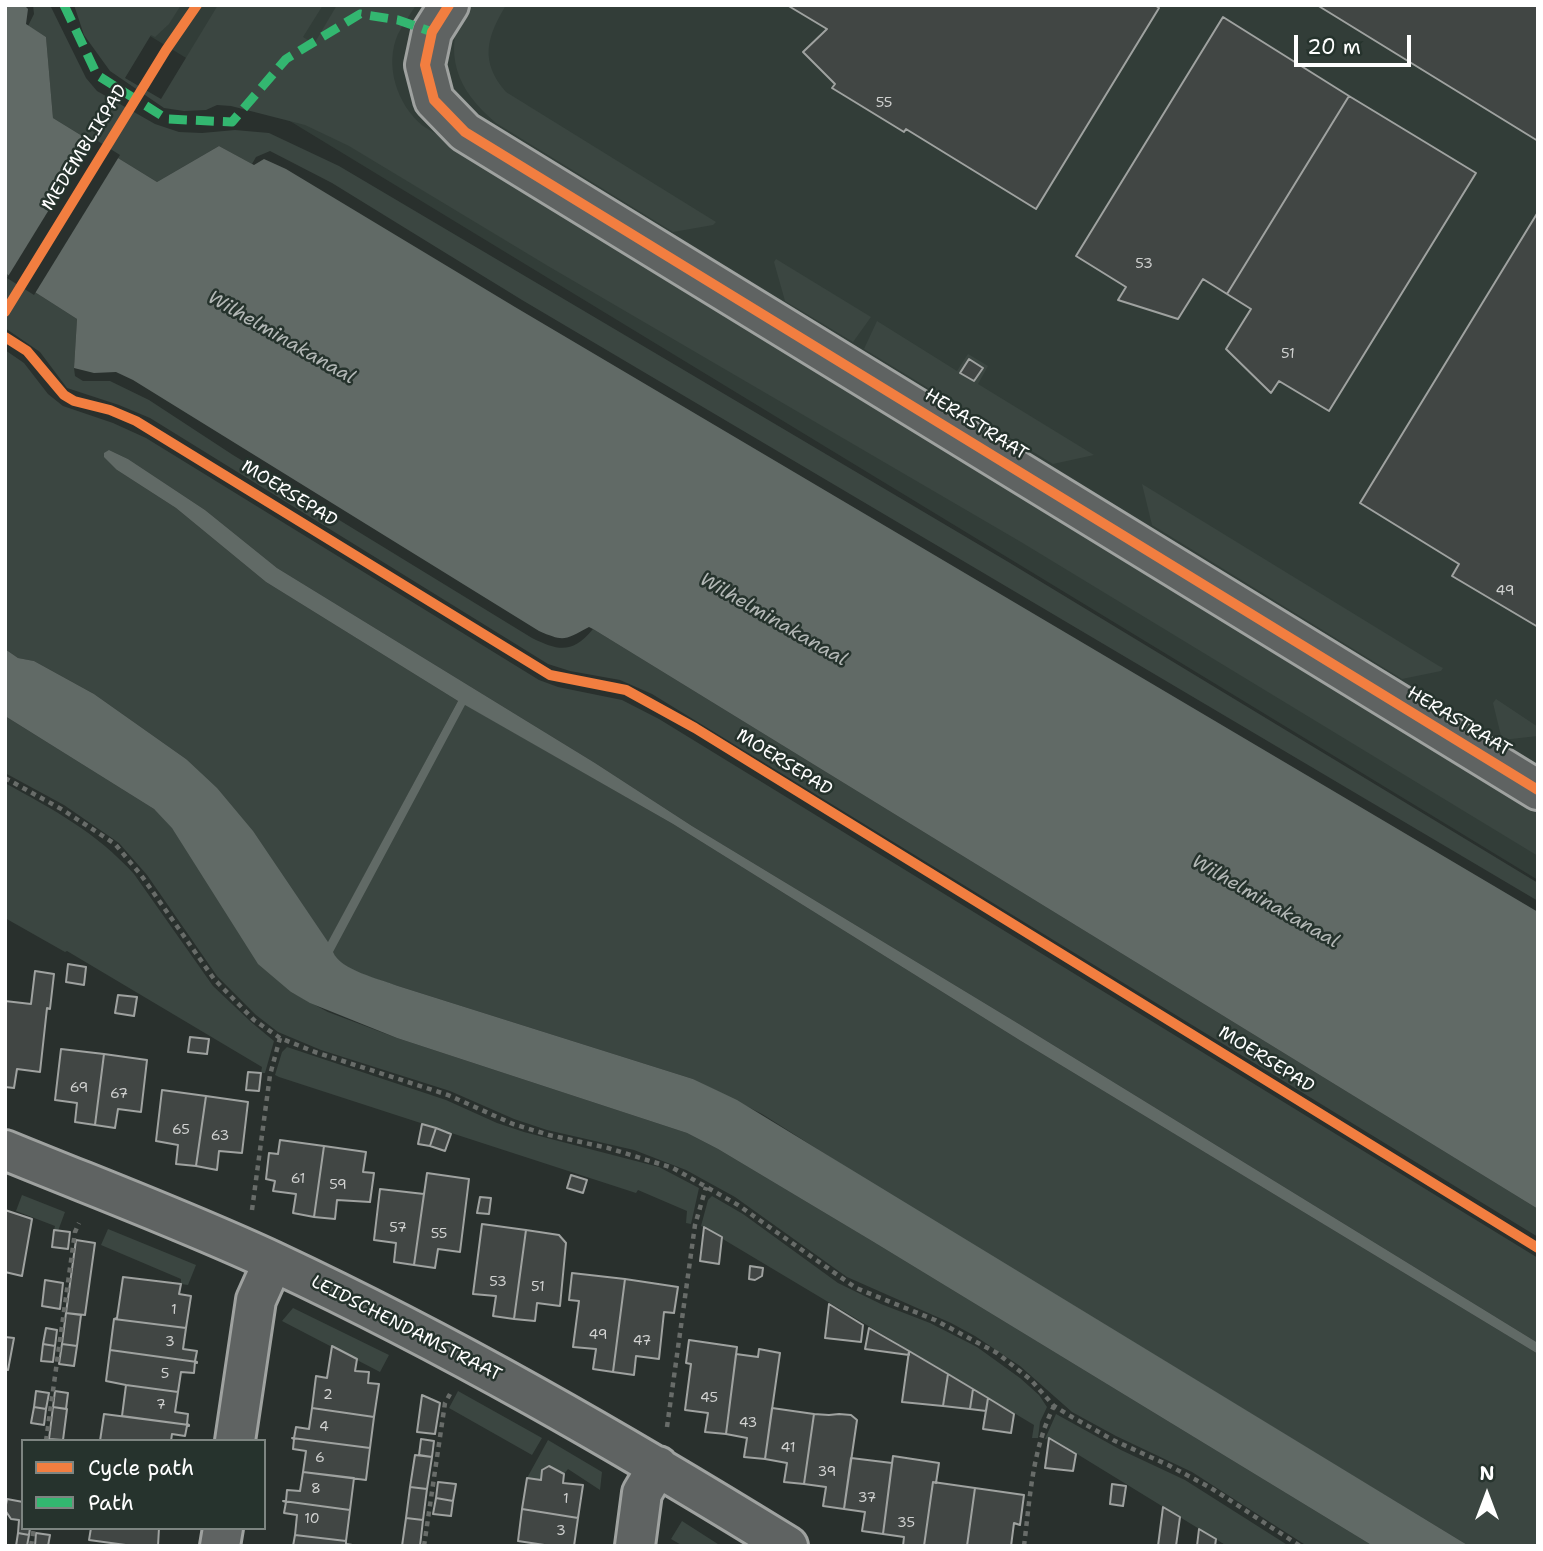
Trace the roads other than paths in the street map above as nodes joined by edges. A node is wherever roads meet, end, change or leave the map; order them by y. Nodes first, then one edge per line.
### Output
1 (449, 5) edge
2 (1538, 790) edge
3 (5, 1150) edge
4 (260, 1256) junction
5 (235, 1439) edge
6 (658, 1466) junction
7 (635, 1546) edge
8 (788, 1546) edge

1 - 2 street, HERASTRAAT
3 - 4 street, LEIDSCHENDAMSTRAAT
4 - 5 street
4 - 6 street, LEIDSCHENDAMSTRAAT
6 - 7 street
6 - 8 street, LEIDSCHENDAMSTRAAT

